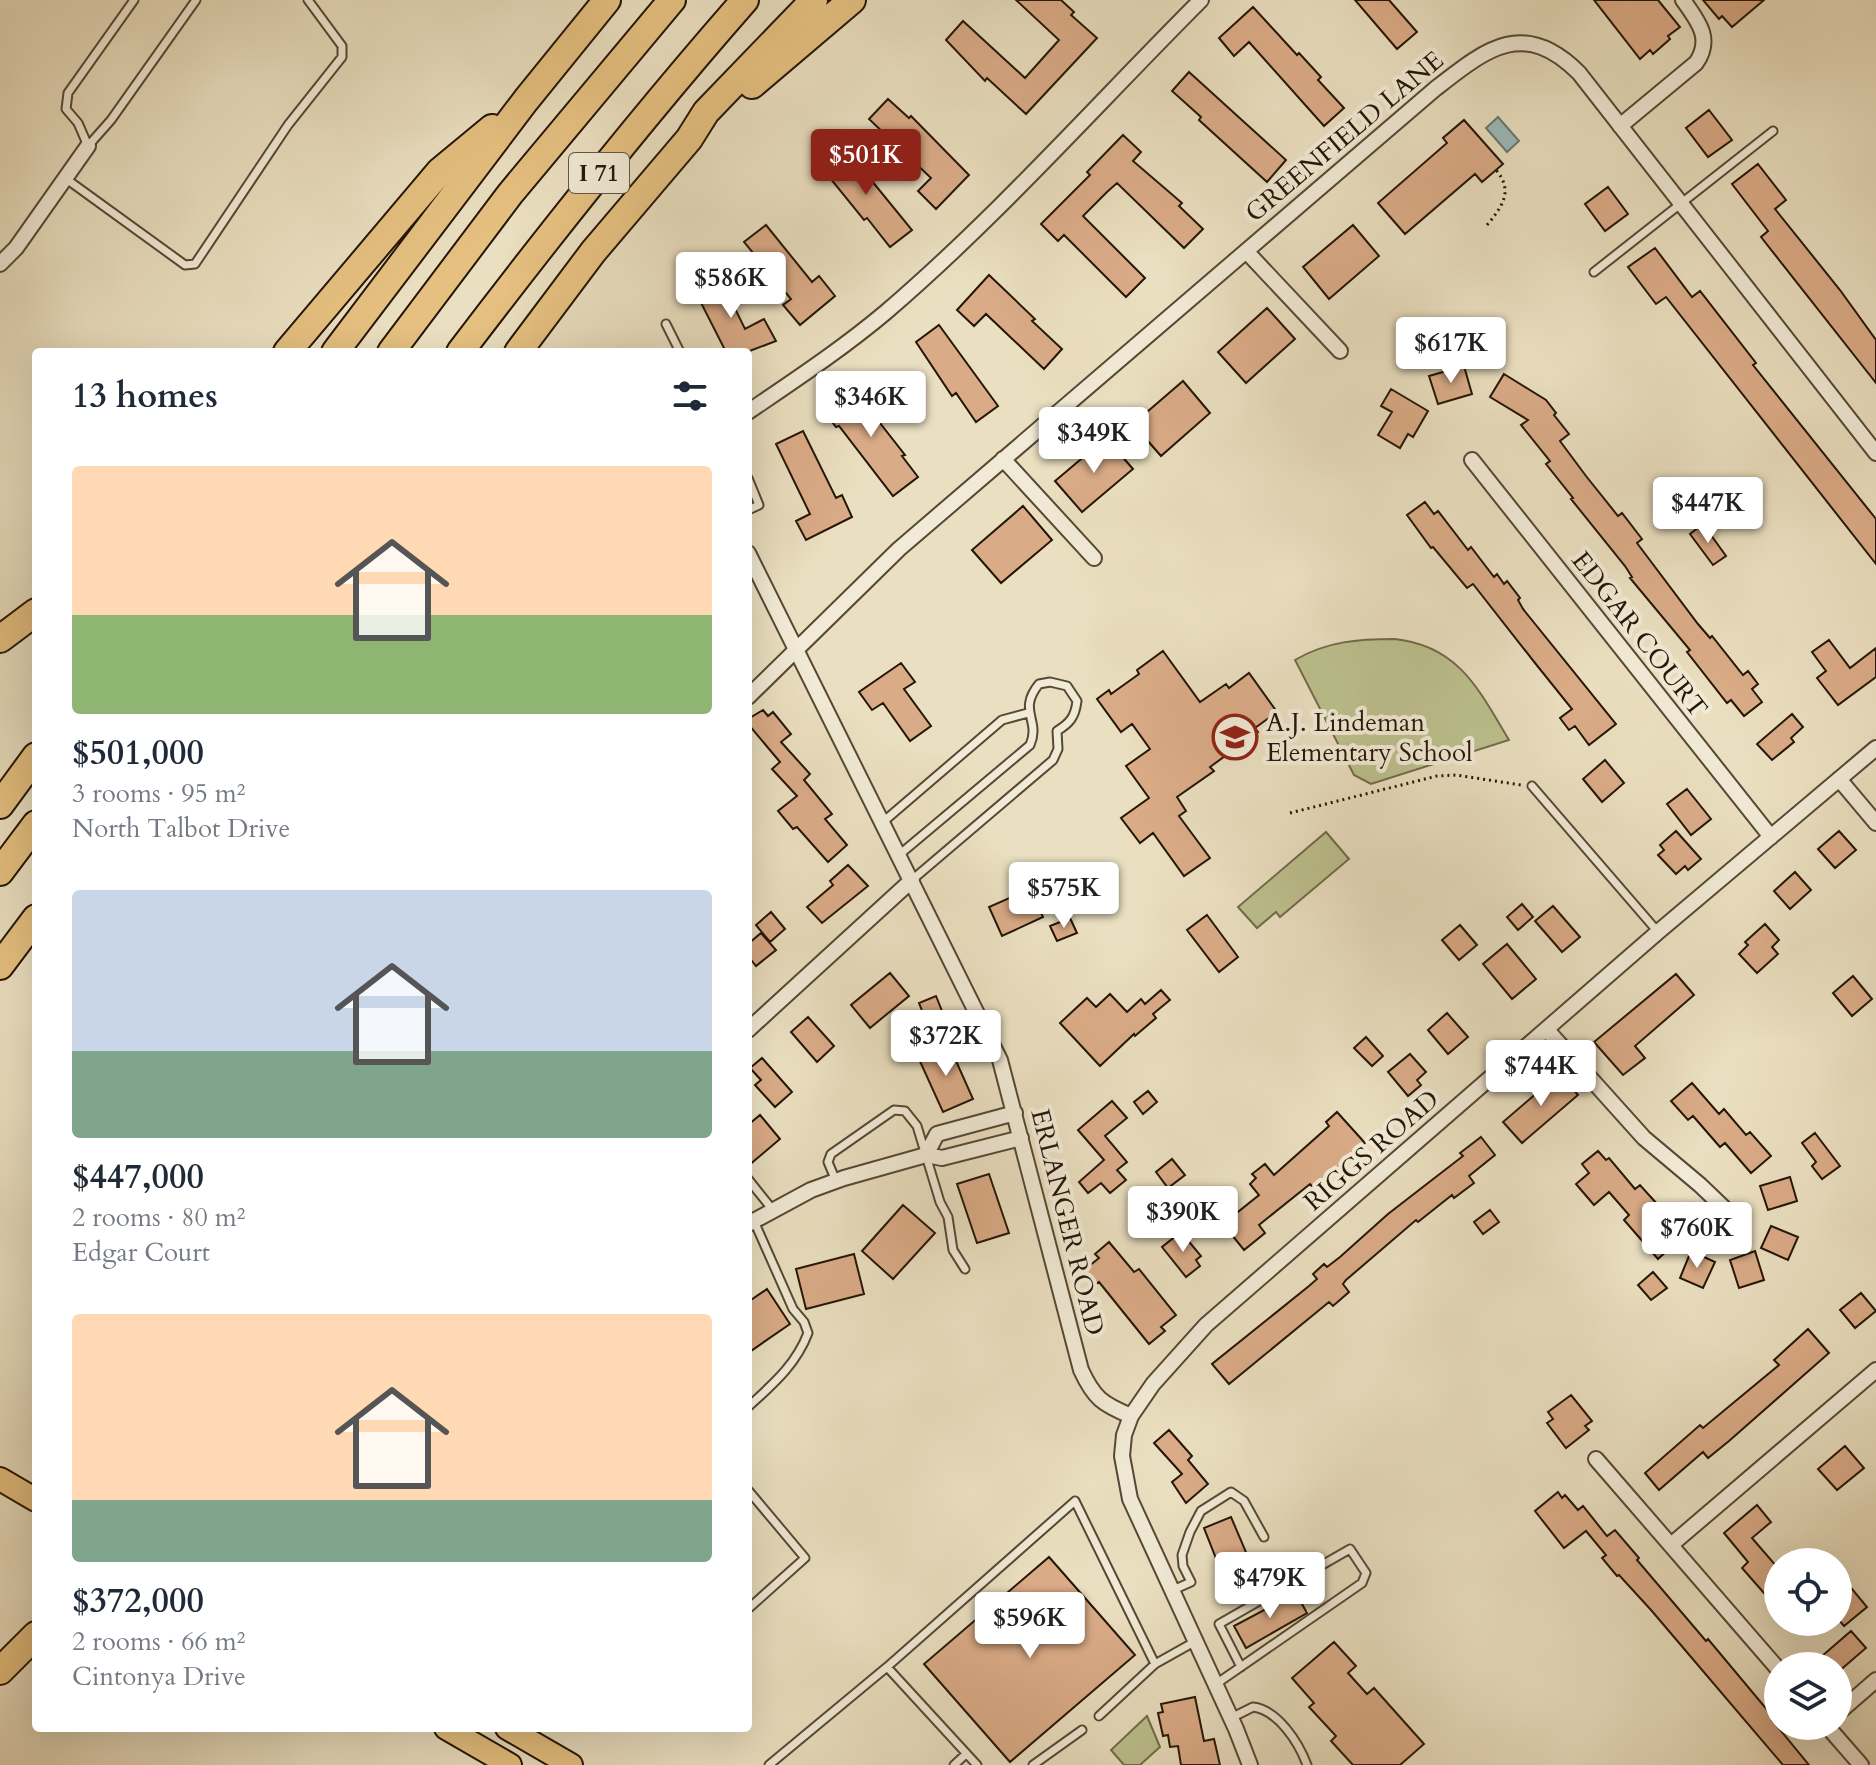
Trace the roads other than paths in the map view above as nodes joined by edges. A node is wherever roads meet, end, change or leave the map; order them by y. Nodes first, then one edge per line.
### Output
1 (134, 0) edge
2 (196, 0) edge
3 (308, 0) edge
4 (607, 0) edge
5 (672, 0) edge
6 (745, 0) edge
7 (814, 0) edge
8 (852, 0) edge
9 (1201, 0) edge
10 (1683, 0) edge
11 (526, 100) junction
12 (1620, 126) junction
13 (1773, 131) dead end
14 (689, 139) junction
15 (88, 146) junction
16 (65, 178) junction
17 (1682, 204) junction
18 (1246, 251) junction
19 (0, 264) edge
20 (1594, 272) dead end
21 (666, 324) dead end
22 (290, 348) edge
23 (338, 348) edge
24 (394, 348) edge
25 (463, 348) edge
26 (521, 348) edge
27 (678, 348) edge
28 (1340, 351) dead end
29 (752, 409) edge
30 (1876, 453) edge
31 (1003, 459) junction
32 (1472, 460) dead end
33 (752, 488) edge
34 (752, 508) edge
35 (1094, 558) dead end
36 (752, 561) edge
37 (32, 615) edge
38 (0, 639) edge
39 (798, 650) junction
40 (752, 693) edge
41 (1028, 713) junction
42 (1876, 748) edge
43 (32, 761) edge
44 (1839, 779) junction
45 (1532, 786) road end
46 (0, 805) edge
47 (883, 822) junction
48 (1876, 823) edge
49 (32, 829) edge
50 (1771, 837) junction
51 (899, 855) junction
52 (0, 872) edge
53 (912, 880) junction
54 (32, 923) edge
55 (1658, 932) junction
56 (0, 966) edge
57 (752, 1026) edge
58 (1547, 1030) junction
59 (1015, 1113) junction
60 (1021, 1138) junction
61 (926, 1155) junction
62 (836, 1181) junction
63 (752, 1184) edge
64 (1724, 1208) dead end
65 (772, 1209) junction
66 (752, 1221) edge
67 (752, 1224) edge
68 (965, 1269) dead end
69 (1876, 1370) edge
70 (752, 1403) edge
71 (1131, 1416) junction
72 (1596, 1459) dead end
73 (0, 1479) edge
74 (752, 1495) edge
75 (32, 1498) edge
76 (1264, 1537) dead end
77 (1671, 1545) junction
78 (1173, 1590) junction
79 (752, 1605) edge
80 (32, 1639) edge
81 (1196, 1641) junction
82 (1764, 1653) edge
83 (1155, 1664) junction
84 (887, 1667) junction
85 (1241, 1667) junction
86 (0, 1671) edge
87 (1876, 1680) edge
88 (1216, 1684) junction
89 (1852, 1701) edge
90 (1099, 1716) dead end
91 (1231, 1718) junction
92 (1082, 1730) dead end
93 (453, 1732) edge
94 (514, 1732) edge
95 (1839, 1740) edge
96 (966, 1754) junction
97 (510, 1765) edge
98 (571, 1765) edge
99 (769, 1765) edge
100 (954, 1765) edge
101 (977, 1765) edge
102 (1033, 1765) edge
103 (1250, 1765) edge
104 (1307, 1765) edge
105 (1861, 1765) edge

1 - 15 lane
2 - 15 lane
3 - 16 lane
4 - 11 highway
5 - 24 highway, I 71
6 - 25 highway, I 71
7 - 14 highway
8 - 14 highway
9 - 29 street
10 - 12 street
11 - 22 highway
11 - 23 highway
12 - 17 street, GREENFIELD LANE
12 - 18 street, GREENFIELD LANE
13 - 17 lane
14 - 26 highway
15 - 16 street
16 - 19 street
17 - 20 lane
17 - 30 street, GREENFIELD LANE
18 - 28 street
18 - 31 street, GREENFIELD LANE
21 - 27 lane
31 - 35 street
31 - 39 street, GREENFIELD LANE
32 - 50 street, EDGAR COURT
33 - 34 lane
36 - 39 street, ERLANGER ROAD
37 - 38 highway
39 - 40 street, GREENFIELD LANE
39 - 47 street, ERLANGER ROAD
41 - 47 lane
41 - 51 lane
41 - 53 lane
42 - 44 street, RIGGS ROAD
43 - 46 highway
44 - 48 street
44 - 50 street, RIGGS ROAD
45 - 55 lane
47 - 51 street, ERLANGER ROAD
49 - 52 highway
50 - 55 street, RIGGS ROAD
51 - 53 street, ERLANGER ROAD
53 - 57 street
53 - 59 street, ERLANGER ROAD
54 - 56 highway
55 - 58 street, RIGGS ROAD
58 - 64 street
58 - 71 street, RIGGS ROAD
59 - 60 street, ERLANGER ROAD
59 - 61 street
60 - 61 street
60 - 71 street, ERLANGER ROAD
61 - 62 street
61 - 62 lane
61 - 68 lane
62 - 65 street
63 - 65 lane
65 - 66 street
67 - 70 lane
69 - 77 street
71 - 78 street
72 - 77 street
73 - 75 main road
74 - 79 lane
76 - 78 lane
77 - 82 street
78 - 81 street
80 - 86 highway
81 - 83 lane
81 - 88 street
83 - 84 lane
83 - 90 lane
84 - 96 lane
84 - 99 lane
85 - 85 lane
85 - 88 lane
87 - 89 street
88 - 91 street
91 - 103 street
91 - 104 lane
92 - 102 lane
93 - 97 main road
94 - 98 main road
95 - 105 street
96 - 100 lane
96 - 101 lane

